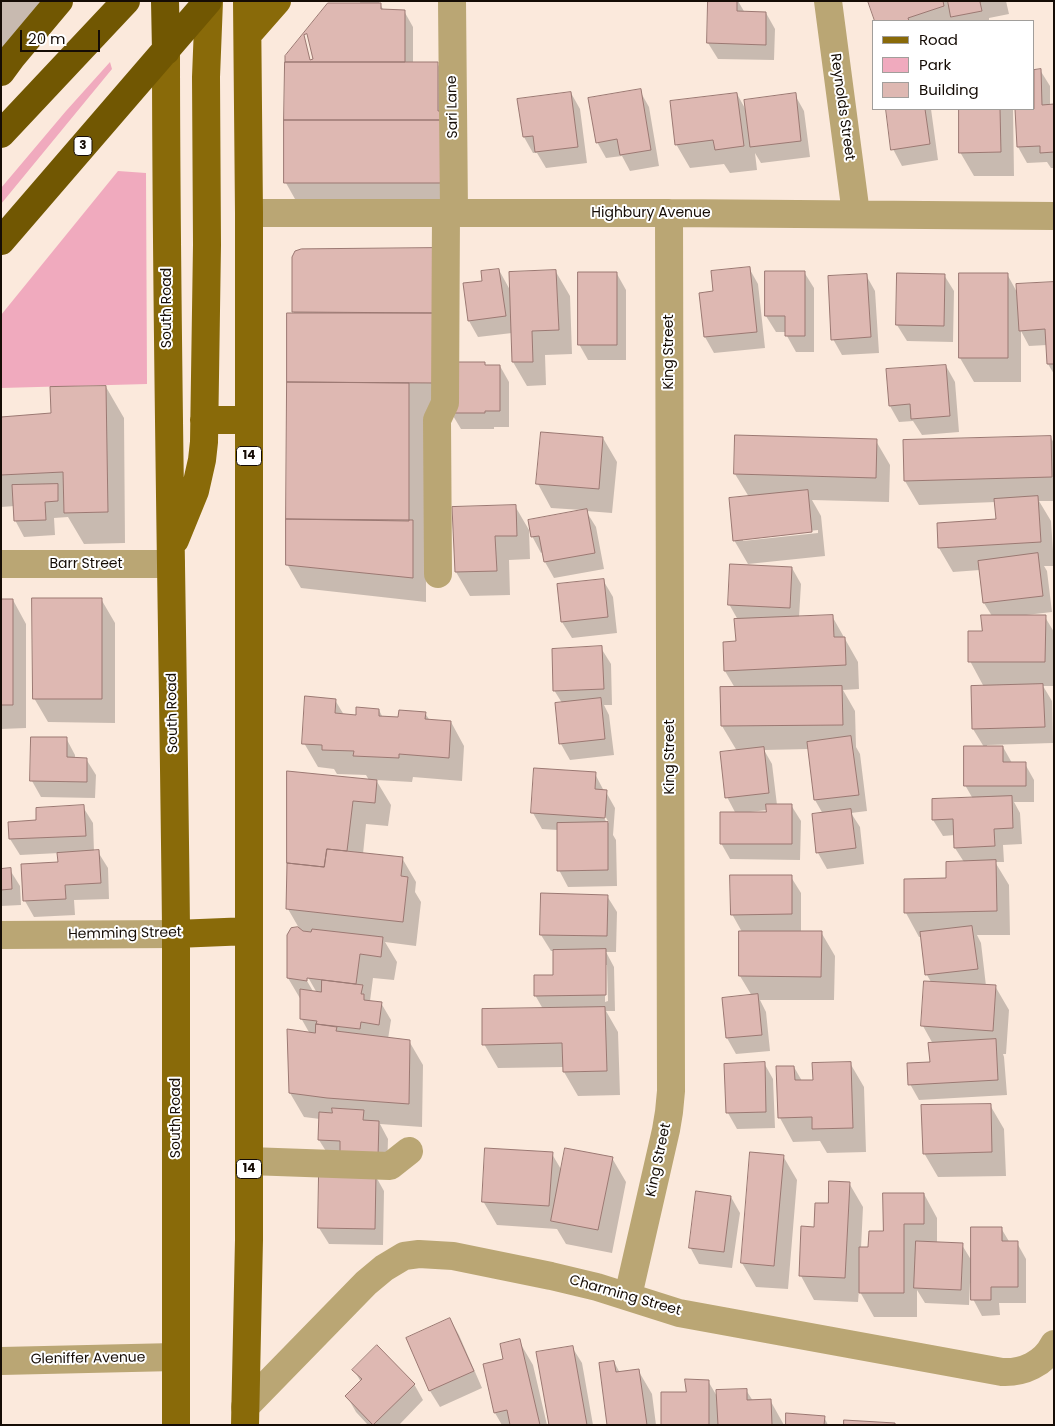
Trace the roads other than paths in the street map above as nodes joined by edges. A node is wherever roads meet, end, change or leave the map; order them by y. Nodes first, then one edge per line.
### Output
1 (59, 1) edge
2 (126, 1) edge
3 (165, 1) edge
4 (208, 1) edge
5 (248, 1) edge
6 (276, 1) edge
7 (452, 1) edge
8 (828, 1) edge
9 (248, 34) junction
10 (166, 51) junction
11 (5, 61) edge
12 (1, 134) edge
13 (450, 213) junction
14 (669, 213) junction
15 (249, 214) junction
16 (856, 214) junction
17 (1054, 216) edge
18 (1, 241) edge
19 (207, 245) junction
20 (204, 420) junction
21 (249, 420) junction
22 (171, 557) junction
23 (1, 564) edge
24 (438, 574) dead end
25 (249, 931) junction
26 (176, 934) junction
27 (1, 935) edge
28 (409, 1151) dead end
29 (249, 1160) junction
30 (628, 1296) junction
31 (1054, 1344) edge
32 (175, 1358) junction
33 (1, 1361) edge
34 (245, 1416) edge
35 (176, 1425) edge

1 - 11 highway
2 - 12 highway
3 - 10 highway, South Road
4 - 10 highway, 3
4 - 19 main road
5 - 9 main road, 14
6 - 9 main road
7 - 13 street, Sari Lane
8 - 16 street, Reynolds Street
9 - 15 main road, 14
10 - 18 highway, 3
10 - 22 main road, South Road
13 - 14 street, Highbury Avenue
13 - 15 street, Highbury Avenue
13 - 24 street, Sari Lane
14 - 16 street, Highbury Avenue
14 - 30 street, King Street
15 - 19 main road
15 - 21 main road, 14
16 - 17 street, Highbury Avenue
19 - 20 main road
20 - 21 main road
20 - 22 main road
21 - 25 main road, 14
22 - 23 street, Barr Street
22 - 26 main road, South Road
25 - 26 main road, Hemming Street
25 - 29 main road, 14
26 - 27 street, Hemming Street
26 - 32 main road, South Road
28 - 29 street
29 - 34 main road, 14
30 - 31 street, Charming Street
30 - 34 street, Charming Street
32 - 33 street, Gleniffer Avenue
32 - 35 main road, South Road

